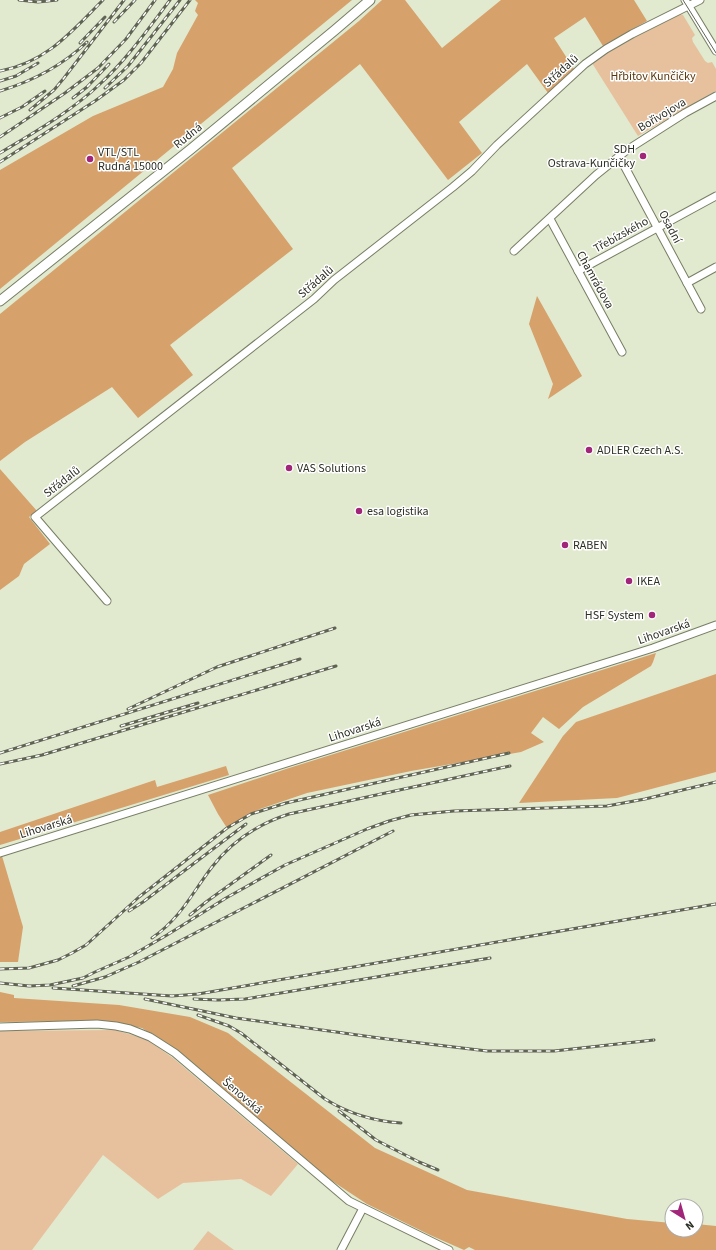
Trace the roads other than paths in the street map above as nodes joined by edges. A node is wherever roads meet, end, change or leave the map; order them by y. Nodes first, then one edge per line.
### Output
1 (370, 0) edge
2 (700, 0) edge
3 (686, 3) edge
4 (716, 51) edge
5 (716, 96) edge
6 (619, 156) junction
7 (716, 196) edge
8 (550, 219) junction
9 (657, 228) junction
10 (514, 251) dead end
11 (716, 267) edge
12 (578, 271) junction
13 (687, 283) junction
14 (0, 301) edge
15 (701, 309) dead end
16 (622, 352) dead end
17 (107, 601) dead end
18 (716, 625) edge
19 (0, 853) edge
20 (0, 1027) edge
21 (363, 1208) junction
22 (341, 1250) edge
23 (449, 1250) edge

1 - 14 main road, Rudná
2 - 3 street, Střádalů
3 - 4 street
3 - 17 street, Střádalů
5 - 6 street, Bořivojova
6 - 8 street, Bořivojova
6 - 9 street, Osadní
7 - 9 street, Třebízského
8 - 10 street, Bořivojova
8 - 12 street, Chamrádova
9 - 12 street, Třebízského
9 - 13 street, Osadní
11 - 13 street
12 - 16 street, Chamrádova
13 - 15 street, Osadní
18 - 19 street, Lihovarská
20 - 21 street, Šenovská
21 - 22 street
21 - 23 street, Šenovská

